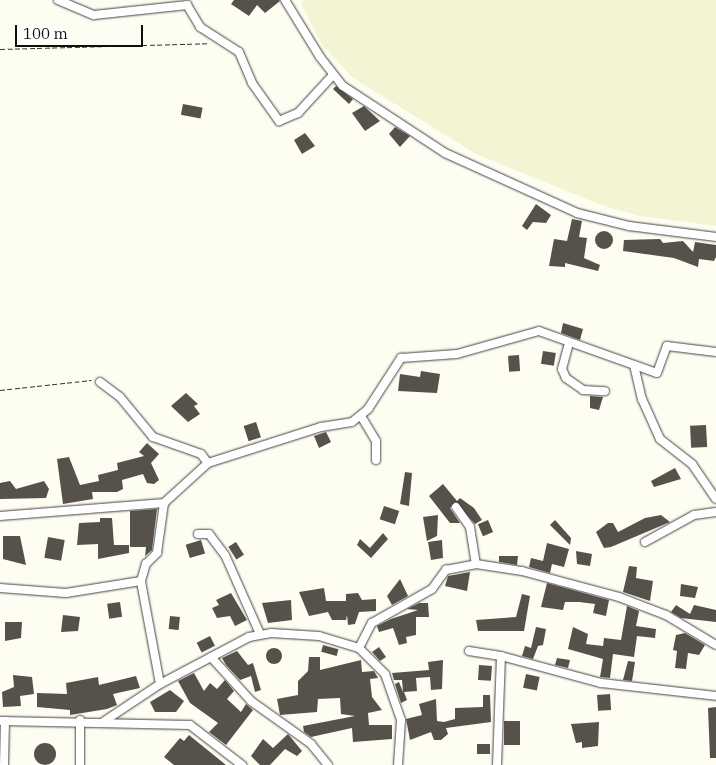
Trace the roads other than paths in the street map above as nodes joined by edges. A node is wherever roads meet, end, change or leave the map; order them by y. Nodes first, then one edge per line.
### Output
1 (58, 0) edge
2 (285, 0) edge
3 (333, 75) junction
4 (716, 237) edge
5 (569, 343) junction
6 (716, 352) edge
7 (634, 366) junction
8 (100, 382) road end
9 (605, 392) dead end
10 (361, 416) junction
11 (376, 460) dead end
12 (208, 463) junction
13 (716, 499) edge
14 (164, 503) junction
15 (456, 507) dead end
16 (716, 512) edge
17 (0, 516) edge
18 (198, 534) dead end
19 (645, 542) dead end
20 (476, 564) junction
21 (141, 581) junction
22 (0, 588) edge
23 (260, 634) junction
24 (716, 645) edge
25 (359, 648) junction
26 (469, 651) dead end
27 (501, 656) junction
28 (211, 657) junction
29 (160, 684) junction
30 (716, 696) edge
31 (80, 720) junction
32 (3, 721) edge
33 (103, 722) junction
34 (4, 765) edge
35 (80, 765) edge
36 (242, 765) edge
37 (328, 765) edge
38 (398, 765) edge
39 (497, 765) edge

1 - 3 street
2 - 3 street
3 - 4 street
5 - 7 street
5 - 9 street
5 - 10 street
6 - 7 street
7 - 13 street
8 - 12 street
10 - 11 street
10 - 12 street
12 - 14 street
14 - 17 street
14 - 21 street
15 - 20 street
16 - 19 street
18 - 23 street
20 - 24 street
20 - 25 street
21 - 22 street
21 - 29 street
23 - 25 street
23 - 28 street
25 - 38 street
26 - 27 street
27 - 30 street
27 - 39 street
28 - 29 street
28 - 37 street
29 - 33 street
31 - 32 street
31 - 33 street
31 - 35 street
32 - 34 street
33 - 36 street

